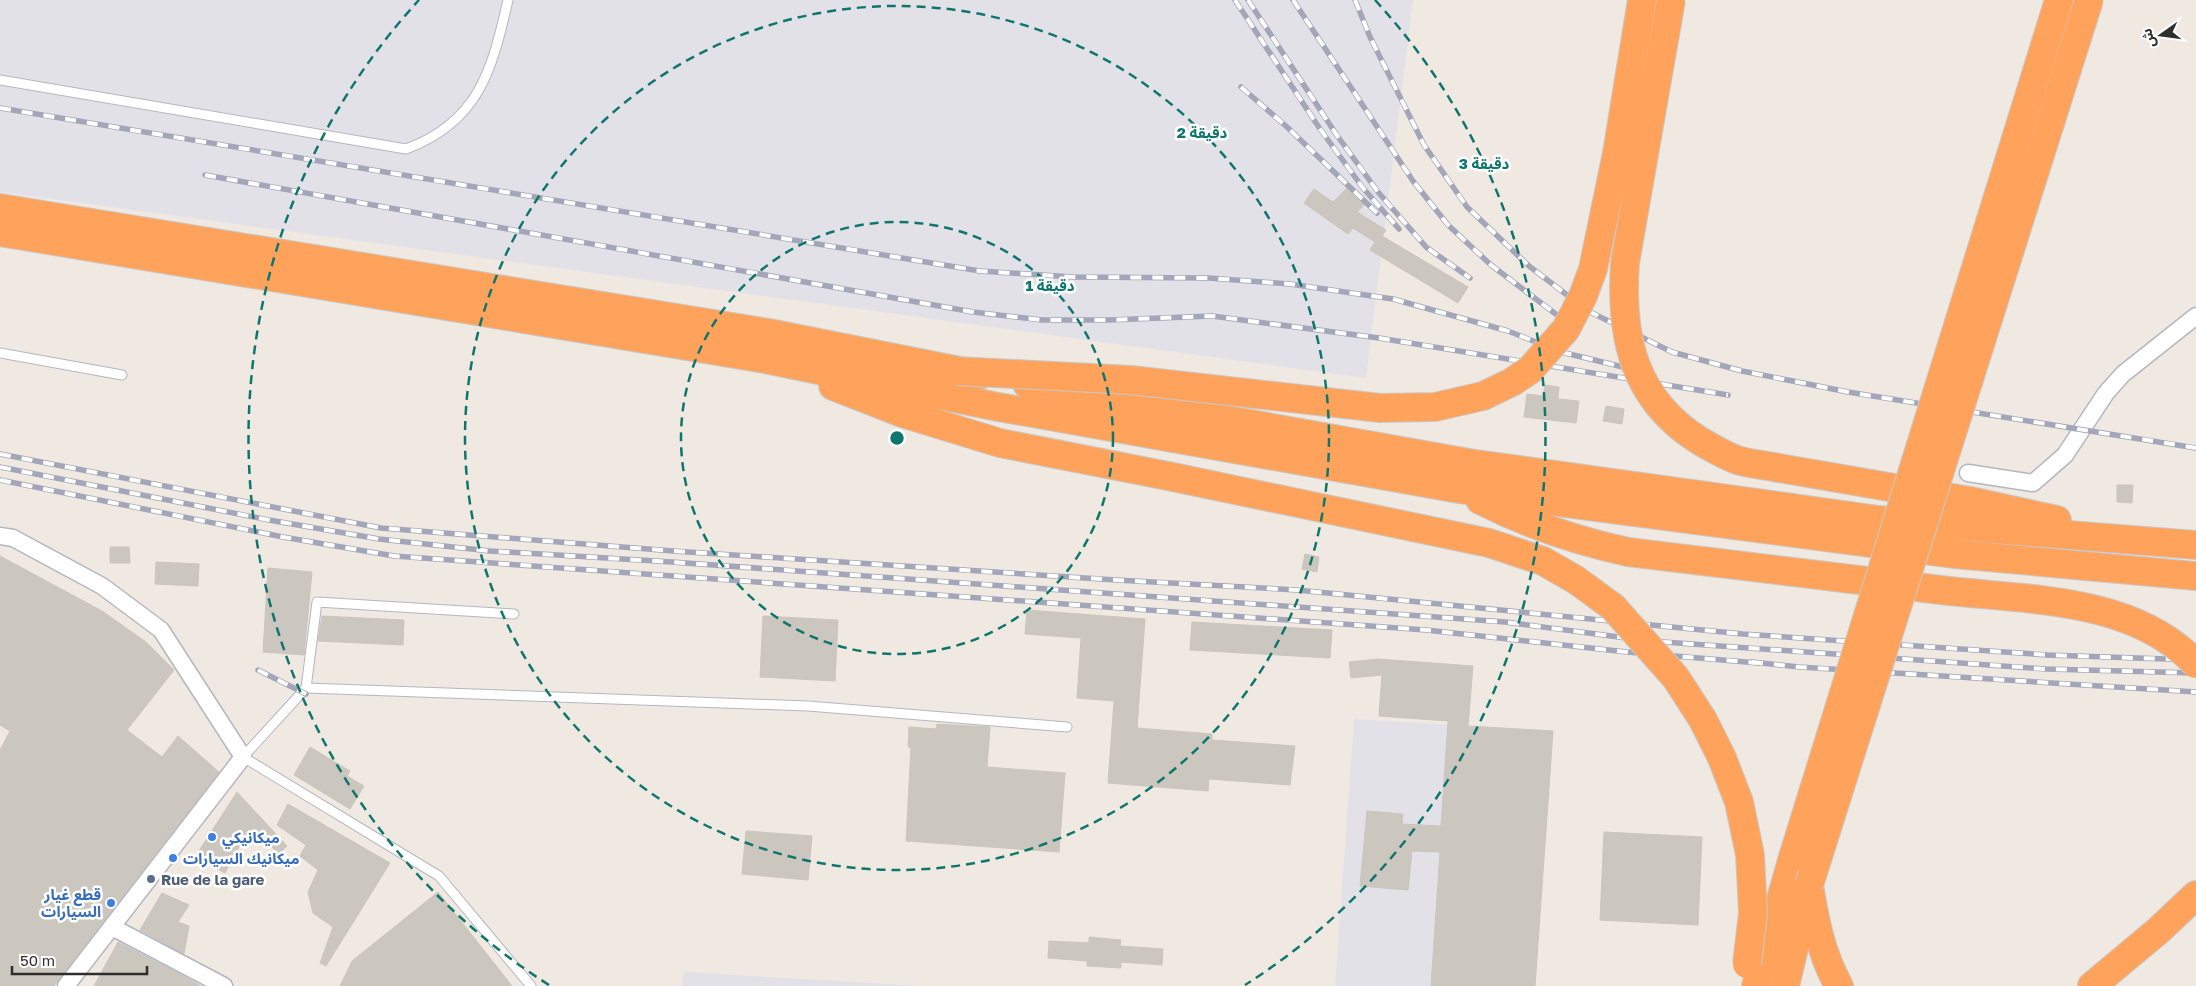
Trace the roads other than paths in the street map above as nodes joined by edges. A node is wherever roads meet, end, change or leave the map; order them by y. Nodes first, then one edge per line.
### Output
1 (508, 0) edge
2 (1642, 0) edge
3 (1671, 0) edge
4 (2058, 0) edge
5 (2089, 0) edge
6 (0, 80) edge
7 (0, 208) edge
8 (0, 232) edge
9 (2196, 316) edge
10 (0, 353) edge
11 (765, 358) junction
12 (957, 371) junction
13 (122, 375) dead end
14 (1968, 473) dead end
15 (1459, 489) junction
16 (0, 536) edge
17 (2162, 542) junction
18 (2196, 545) edge
19 (2196, 576) edge
20 (514, 614) dead end
21 (2196, 664) edge
22 (306, 688) junction
23 (1068, 727) dead end
24 (243, 757) junction
25 (1809, 885) junction
26 (2196, 894) edge
27 (112, 927) junction
28 (1752, 976) edge
29 (1786, 982) edge
30 (66, 986) edge
31 (224, 986) edge
32 (531, 986) edge
33 (1839, 986) edge
34 (2092, 986) edge

1 - 6 lane
2 - 12 highway, bridge
3 - 17 highway, bridge
4 - 28 highway, bridge
5 - 25 highway, bridge
7 - 12 highway
8 - 11 highway
9 - 14 street
10 - 13 lane
11 - 15 highway
11 - 28 highway, bridge
12 - 17 highway
15 - 19 highway
15 - 21 highway, bridge
16 - 24 street
17 - 18 highway
20 - 22 lane
22 - 23 lane
22 - 24 lane
24 - 27 street
24 - 32 lane
25 - 29 highway
25 - 33 highway
26 - 34 highway
27 - 30 street
27 - 31 street

